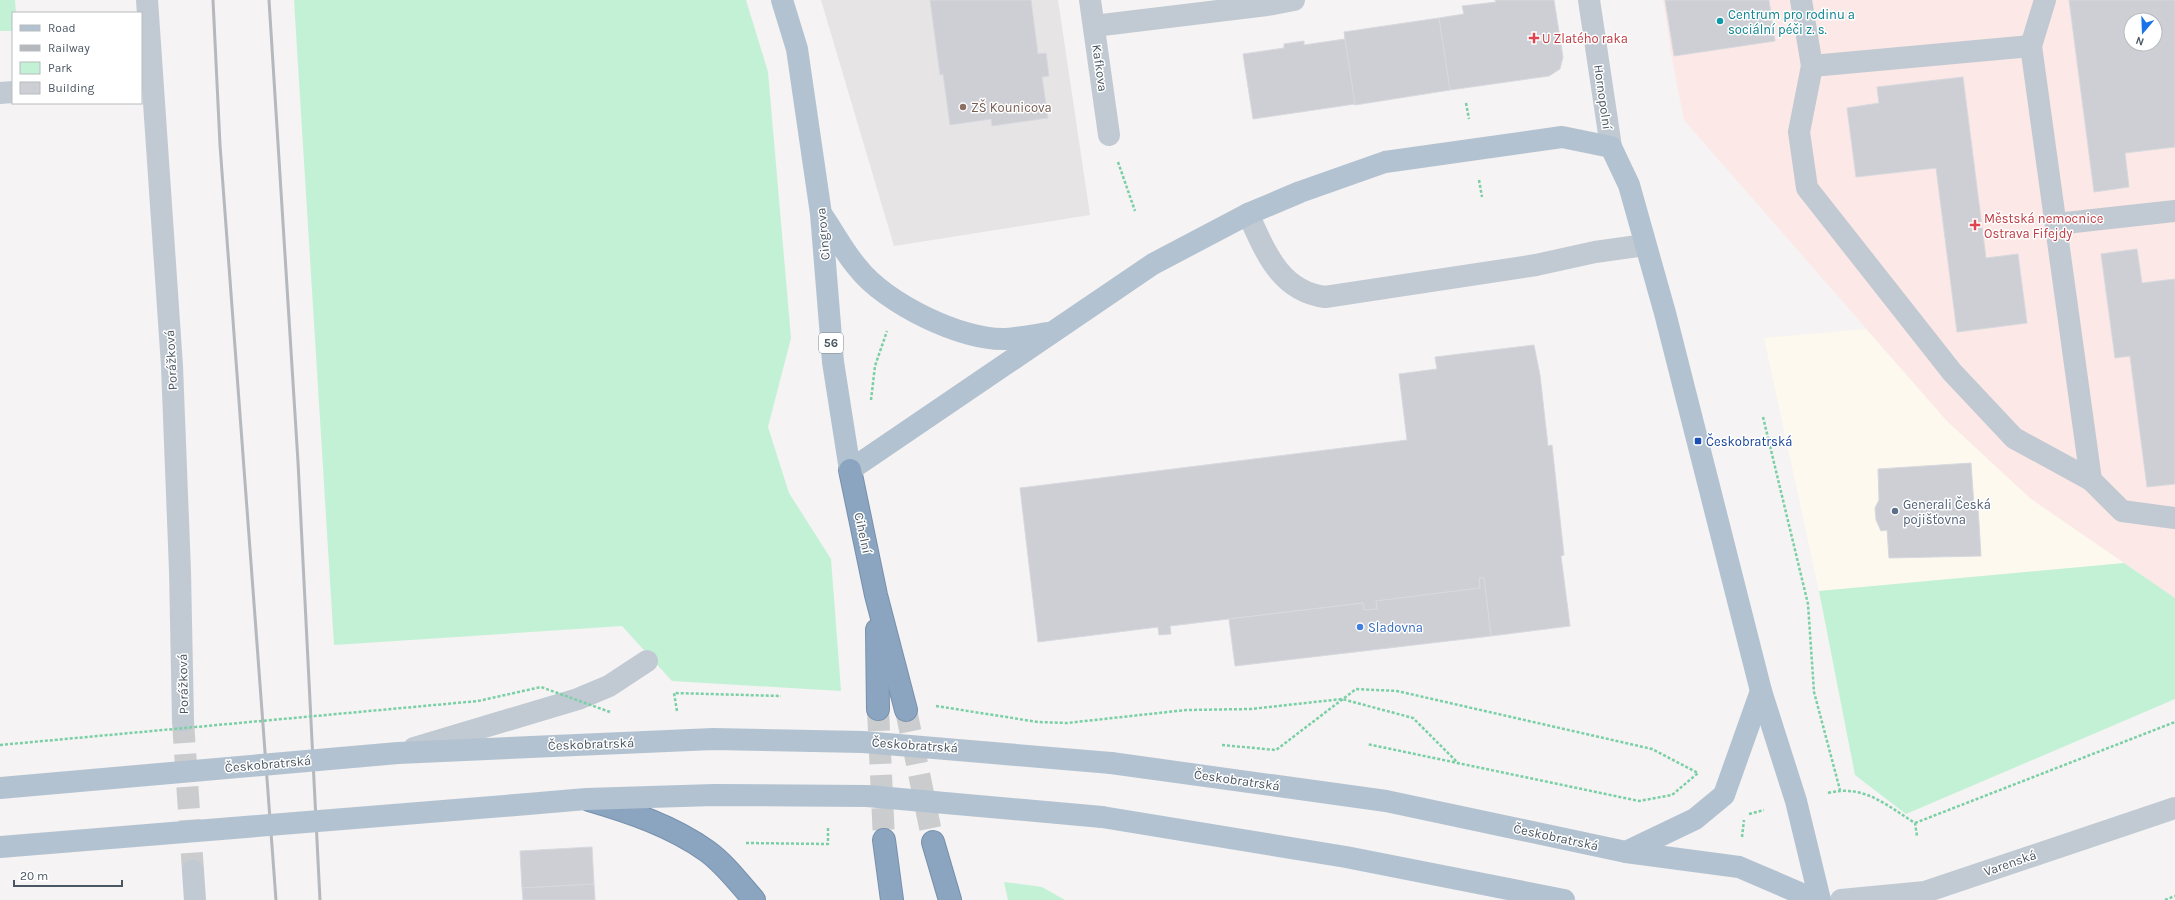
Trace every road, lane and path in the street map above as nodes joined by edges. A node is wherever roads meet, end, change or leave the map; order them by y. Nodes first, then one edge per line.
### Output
1 (147, 0) edge
2 (782, 0) edge
3 (1090, 0) edge
4 (1294, 0) edge
5 (1589, 0) edge
6 (1801, 0) edge
7 (2045, 0) edge
8 (1267, 3) edge
9 (1094, 26) junction
10 (2031, 46) junction
11 (1812, 66) junction
12 (147, 80) edge
13 (12, 92) edge
14 (0, 93) edge
15 (1109, 135) joint
16 (1611, 147) junction
17 (1135, 211) dead end
18 (2175, 211) edge
19 (821, 214) junction
20 (1248, 214) junction
21 (2056, 224) junction
22 (1645, 245) junction
23 (900, 304) junction
24 (1054, 332) junction
25 (871, 401) dead end
26 (1763, 417) dead end
27 (850, 470) junction
28 (2091, 480) junction
29 (2175, 518) edge
30 (876, 595) junction
31 (647, 661) dead end
32 (1761, 691) junction
33 (781, 696) dead end
34 (1342, 699) junction
35 (931, 705) dead end
36 (878, 709) tunnel mouth
37 (906, 710) tunnel mouth
38 (677, 712) dead end
39 (183, 721) tunnel mouth
40 (2175, 722) edge
41 (1367, 744) dead end
42 (1215, 745) dead end
43 (398, 753) junction
44 (1459, 765) junction
45 (0, 788) edge
46 (1840, 790) junction
47 (1828, 793) dead end
48 (586, 800) junction
49 (2175, 808) edge
50 (1744, 815) dead end
51 (1914, 823) junction
52 (828, 827) dead end
53 (1917, 836) dead end
54 (884, 840) tunnel mouth
55 (1741, 841) dead end
56 (933, 842) tunnel mouth
57 (744, 843) dead end
58 (0, 847) edge
59 (1626, 852) junction
60 (193, 871) tunnel mouth
61 (2175, 896) edge
62 (195, 900) edge
63 (754, 900) edge
64 (892, 900) edge
65 (950, 900) edge
66 (1564, 900) edge
67 (1816, 900) edge
68 (1820, 900) edge
69 (1841, 900) edge
70 (2165, 900) edge

1 - 12 street, Porážková
2 - 19 main road, Cingrova / 56
3 - 9 street, Kafkova
4 - 8 street
5 - 16 street, Hornopolní
6 - 11 street
7 - 10 street
8 - 9 street
9 - 15 street, Kafkova
10 - 11 street
10 - 21 street
11 - 28 street
12 - 39 street, Porážková
13 - 14 street
15 - 17 path
16 - 20 main road
16 - 22 main road
18 - 21 street
19 - 23 main road
19 - 27 main road, Cingrova / 56
20 - 22 street
20 - 24 main road
21 - 28 street
22 - 32 main road
23 - 24 main road
23 - 25 path
24 - 27 main road
26 - 46 path
27 - 30 highway, Cihelní / 56
28 - 29 street
30 - 36 highway, Cihelní / 56
30 - 37 highway, Cihelní / 56
31 - 43 street, bridge
32 - 59 main road
32 - 68 main road
33 - 38 path
34 - 35 path
34 - 42 path
34 - 44 path
34 - 44 path
40 - 51 path
41 - 44 path
43 - 45 main road, Českobratrská, bridge
43 - 59 main road, Českobratrská, bridge
46 - 47 path
46 - 51 path
48 - 58 main road, bridge
48 - 63 highway
48 - 66 main road, bridge
49 - 69 street, Varenská
50 - 55 path
51 - 53 path
52 - 57 path
54 - 64 highway
56 - 65 highway
59 - 67 main road, Českobratrská
60 - 62 street
61 - 70 path

